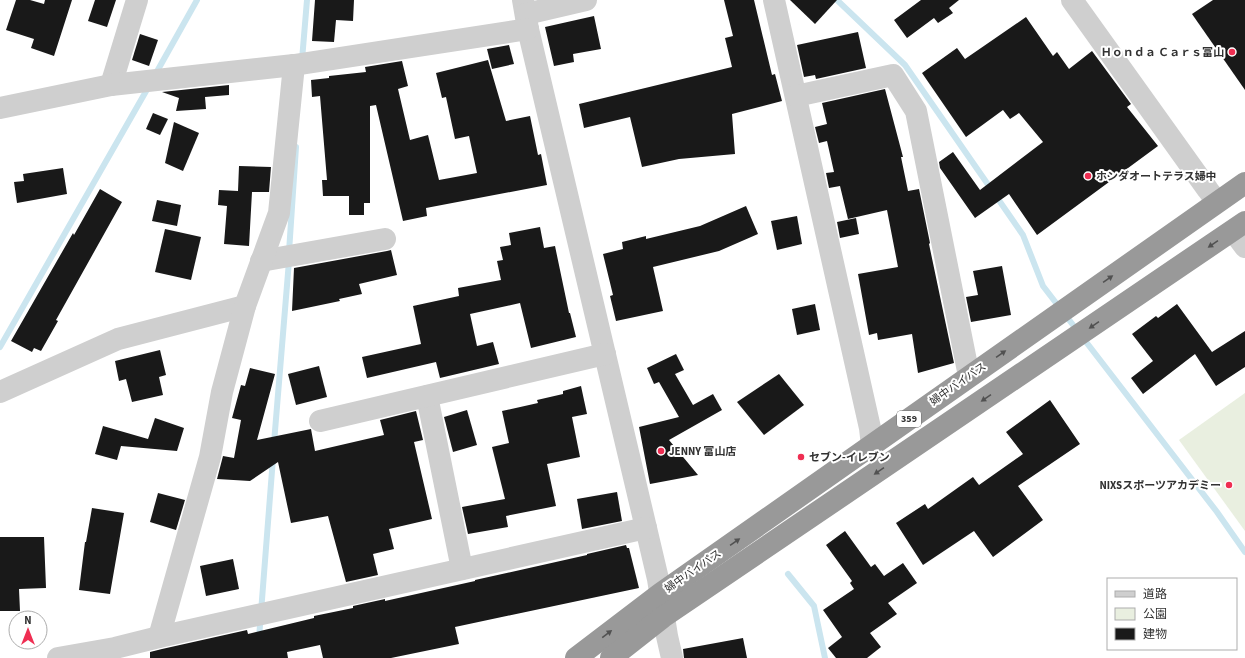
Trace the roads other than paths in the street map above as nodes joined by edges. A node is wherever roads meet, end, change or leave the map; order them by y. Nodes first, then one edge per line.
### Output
1 (137, 0) edge
2 (586, 0) edge
3 (774, 0) edge
4 (1072, 0) edge
5 (525, 14) edge
6 (294, 65) junction
7 (111, 85) junction
8 (796, 96) junction
9 (0, 108) edge
10 (1245, 183) edge
11 (1217, 202) junction
12 (1241, 233) edge
13 (385, 240) dead end
14 (261, 261) junction
15 (245, 306) junction
16 (605, 354) junction
17 (969, 376) junction
18 (0, 392) edge
19 (427, 396) junction
20 (320, 421) dead end
21 (872, 446) junction
22 (646, 528) junction
23 (462, 569) junction
24 (660, 594) junction
25 (664, 617) junction
26 (159, 637) junction
27 (116, 653) edge
28 (58, 658) edge
29 (576, 658) edge
30 (611, 658) edge
31 (672, 658) edge

1 - 7 street
2 - 5 street
3 - 8 street
4 - 11 street
5 - 6 street
5 - 16 street
6 - 7 street
6 - 14 street
7 - 9 street
8 - 17 street
8 - 21 street
10 - 11 highway, 婦中バイパス / 359
17 -> 11 highway, 婦中バイパス / 359
12 -> 25 highway, 婦中バイパス / 359
13 - 14 street
14 - 15 street
15 - 18 street
15 - 26 street
16 - 19 street
16 - 22 street
17 - 21 highway, 婦中バイパス / 359
19 - 20 street
19 - 23 street
24 -> 21 highway, 婦中バイパス / 359
22 - 23 street
22 - 24 street
23 - 26 street
24 - 25 street
29 -> 24 highway, 婦中バイパス / 359
25 - 30 highway, 婦中バイパス / 359
25 - 31 street
26 - 27 street
27 - 28 street

